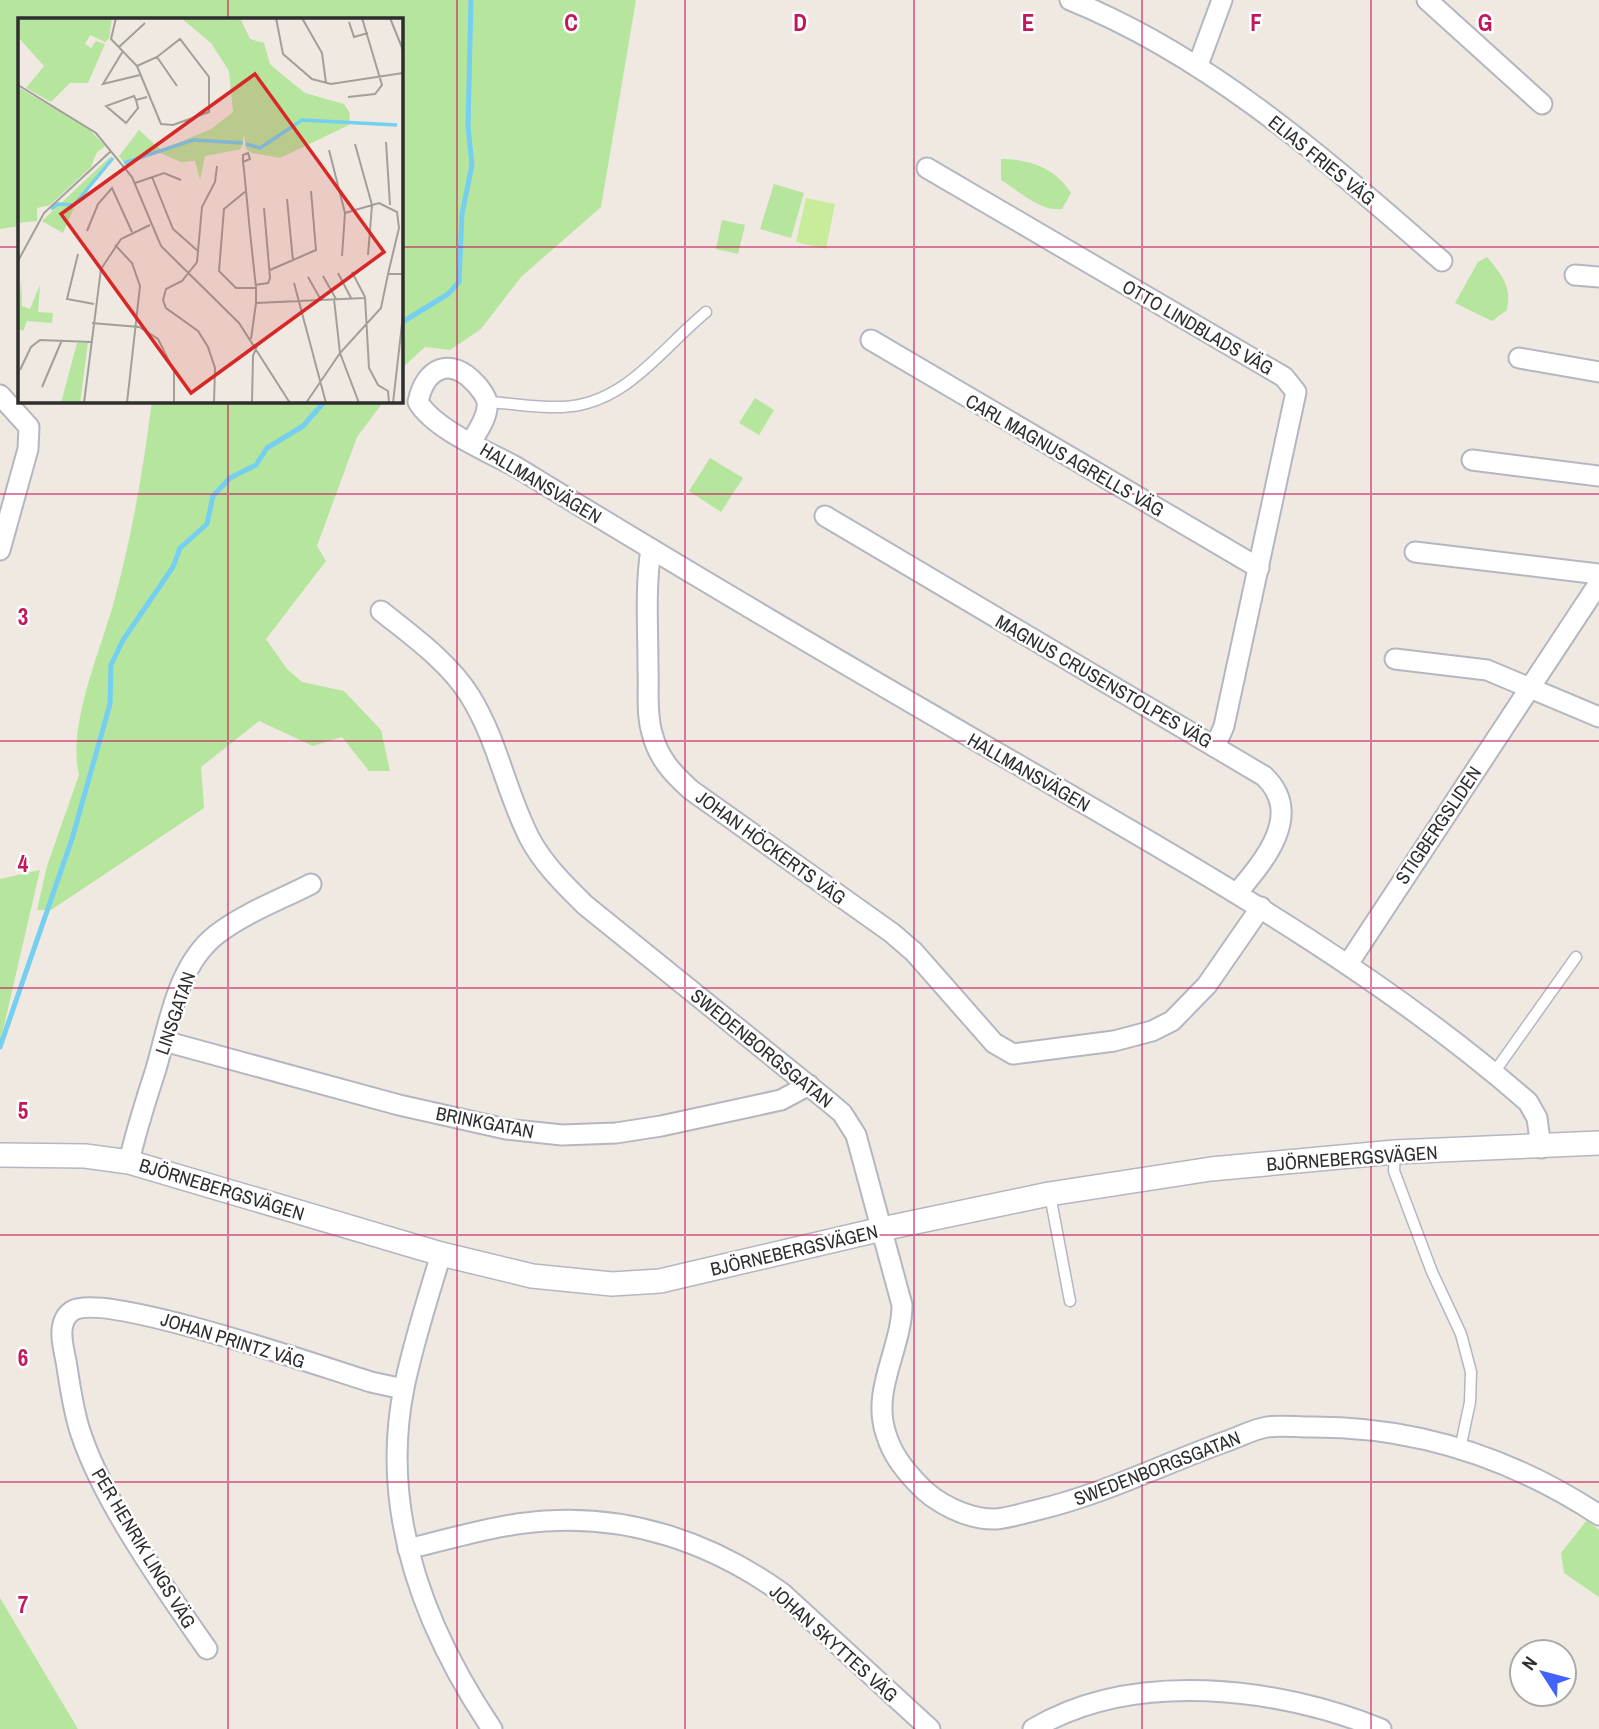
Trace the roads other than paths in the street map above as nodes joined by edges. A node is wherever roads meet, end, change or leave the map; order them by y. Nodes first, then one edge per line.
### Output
1 (1070, 0) edge
2 (1223, 0) edge
3 (1427, 0) edge
4 (1198, 65) junction
5 (1542, 104) dead end
6 (927, 168) dead end
7 (1442, 261) dead end
8 (1575, 275) dead end
9 (1599, 277) edge
10 (706, 312) dead end
11 (871, 340) dead end
12 (1519, 358) dead end
13 (1599, 372) edge
14 (0, 394) edge
15 (487, 401) junction
16 (471, 442) junction
17 (1472, 460) dead end
18 (1599, 476) edge
19 (825, 516) dead end
20 (651, 548) junction
21 (0, 550) edge
22 (1415, 552) dead end
23 (1259, 568) junction
24 (1599, 574) edge
25 (1599, 583) edge
26 (382, 611) dead end
27 (1395, 659) dead end
28 (1530, 687) junction
29 (1599, 717) edge
30 (1215, 747) junction
31 (311, 884) dead end
32 (1237, 893) junction
33 (1261, 907) junction
34 (1576, 957) dead end
35 (1349, 964) junction
36 (164, 1041) junction
37 (1493, 1073) junction
38 (809, 1085) junction
39 (1599, 1143) edge
40 (1541, 1148) junction
41 (1395, 1152) junction
42 (0, 1155) edge
43 (129, 1162) junction
44 (1049, 1194) junction
45 (882, 1229) junction
46 (441, 1254) junction
47 (1070, 1301) dead end
48 (65, 1321) joint
49 (403, 1389) junction
50 (1460, 1450) junction
51 (1599, 1515) edge
52 (408, 1549) junction
53 (207, 1649) dead end
54 (492, 1729) edge
55 (930, 1729) edge
56 (1033, 1729) edge
57 (1381, 1729) edge

1 - 4 street, ELIAS FRIES VÄG
2 - 4 street
3 - 5 street
4 - 7 street, ELIAS FRIES VÄG
6 - 23 street, OTTO LINDBLADS VÄG
8 - 9 street
10 - 15 lane
11 - 23 street, CARL MAGNUS AGRELLS VÄG
12 - 13 street
14 - 21 street
15 - 16 street, HALLMANSVÄGEN
15 - 16 street, HALLMANSVÄGEN
16 - 20 street, HALLMANSVÄGEN
17 - 18 street
19 - 30 street, MAGNUS CRUSENSTOLPES VÄG
20 - 32 street, HALLMANSVÄGEN
20 - 33 street, JOHAN HÖCKERTS VÄG
22 - 24 street
23 - 30 street, OTTO LINDBLADS VÄG
25 - 28 street, STIGBERGSLIDEN
26 - 38 street, SWEDENBORGSGATAN
27 - 28 street
28 - 29 street
28 - 35 street, STIGBERGSLIDEN
30 - 32 street, MAGNUS CRUSENSTOLPES VÄG
31 - 36 street, LINSGATAN
32 - 33 street, HALLMANSVÄGEN
33 - 35 street, HALLMANSVÄGEN
34 - 37 lane
35 - 37 street, HALLMANSVÄGEN
36 - 38 street, BRINKGATAN
36 - 43 street, LINSGATAN
37 - 40 street, HALLMANSVÄGEN
38 - 45 street, SWEDENBORGSGATAN
39 - 40 street, BJÖRNEBERGSVÄGEN
40 - 41 street, BJÖRNEBERGSVÄGEN
41 - 44 street, BJÖRNEBERGSVÄGEN
41 - 50 lane
42 - 43 street, BJÖRNEBERGSVÄGEN
43 - 46 street, BJÖRNEBERGSVÄGEN
44 - 45 street, BJÖRNEBERGSVÄGEN
44 - 47 lane
45 - 46 street, BJÖRNEBERGSVÄGEN
45 - 50 street, SWEDENBORGSGATAN
46 - 49 street
48 - 49 street, JOHAN PRINTZ VÄG
48 - 53 street, PER HENRIK LINGS VÄG
49 - 52 street
50 - 51 street, SWEDENBORGSGATAN
52 - 54 street
52 - 55 street, JOHAN SKYTTES VÄG
56 - 57 street

